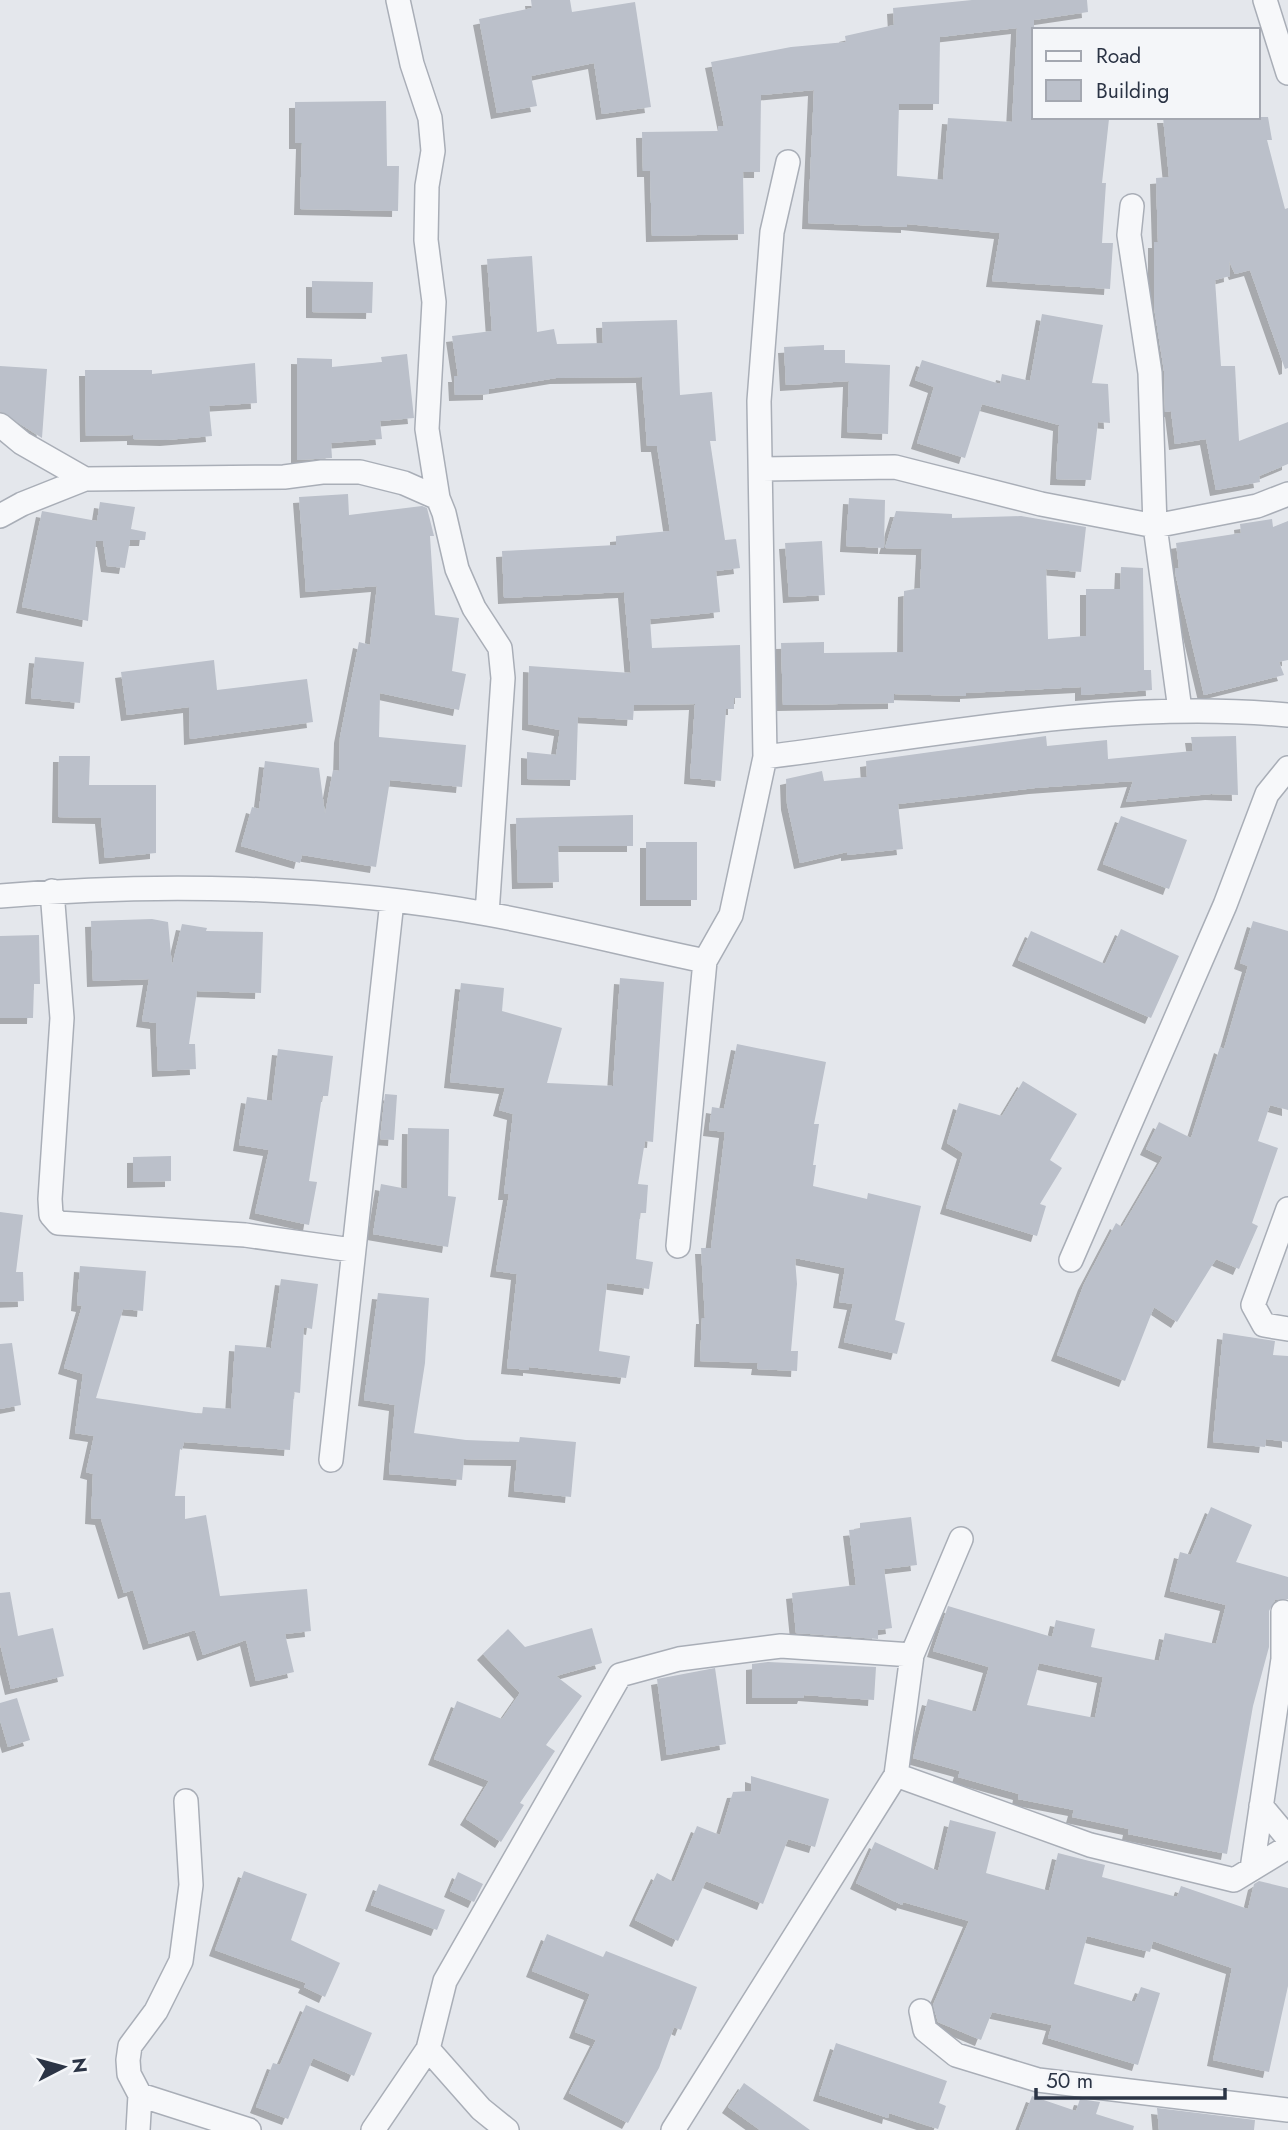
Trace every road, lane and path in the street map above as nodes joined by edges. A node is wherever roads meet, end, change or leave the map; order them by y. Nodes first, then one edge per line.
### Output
1 (398, 0) edge
2 (1265, 0) edge
3 (1288, 73) edge
4 (788, 162) dead end
5 (1132, 206) dead end
6 (0, 425) edge
7 (762, 469) junction
8 (85, 479) junction
9 (1288, 494) edge
10 (438, 498) junction
11 (0, 516) edge
12 (1156, 526) junction
13 (1180, 710) junction
14 (1288, 715) edge
15 (765, 757) junction
16 (1288, 768) edge
17 (52, 891) junction
18 (0, 895) edge
19 (392, 901) junction
20 (487, 914) junction
21 (705, 961) junction
22 (1288, 1209) edge
23 (677, 1246) dead end
24 (352, 1250) junction
25 (1071, 1260) dead end
26 (1288, 1329) edge
27 (331, 1460) dead end
28 (961, 1539) dead end
29 (1283, 1612) dead end
30 (912, 1655) junction
31 (896, 1775) junction
32 (186, 1801) dead end
33 (1261, 1806) junction
34 (1288, 1838) edge
35 (1288, 1847) edge
36 (1252, 1869) junction
37 (922, 2011) dead end
38 (428, 2049) junction
39 (140, 2095) junction
40 (1288, 2110) edge
41 (138, 2130) edge
42 (249, 2130) edge
43 (373, 2130) edge
44 (507, 2130) edge
45 (673, 2130) edge

1 - 10 street
2 - 3 street
4 - 7 street
5 - 12 street
6 - 8 street
7 - 12 street
7 - 15 street
8 - 10 street
8 - 11 street
9 - 12 street
10 - 20 street
12 - 13 street
13 - 14 street
13 - 15 street
15 - 21 street
16 - 25 street
17 - 18 street
17 - 19 street
17 - 24 street
19 - 20 street
19 - 24 street
20 - 21 street
21 - 23 street
22 - 26 street
24 - 27 street
28 - 30 street
29 - 33 street
30 - 31 street
30 - 38 street
31 - 36 street
31 - 45 street
32 - 39 street
33 - 34 street
33 - 36 street
35 - 36 street
37 - 40 street
38 - 43 street
38 - 44 street
39 - 41 street
39 - 42 street

